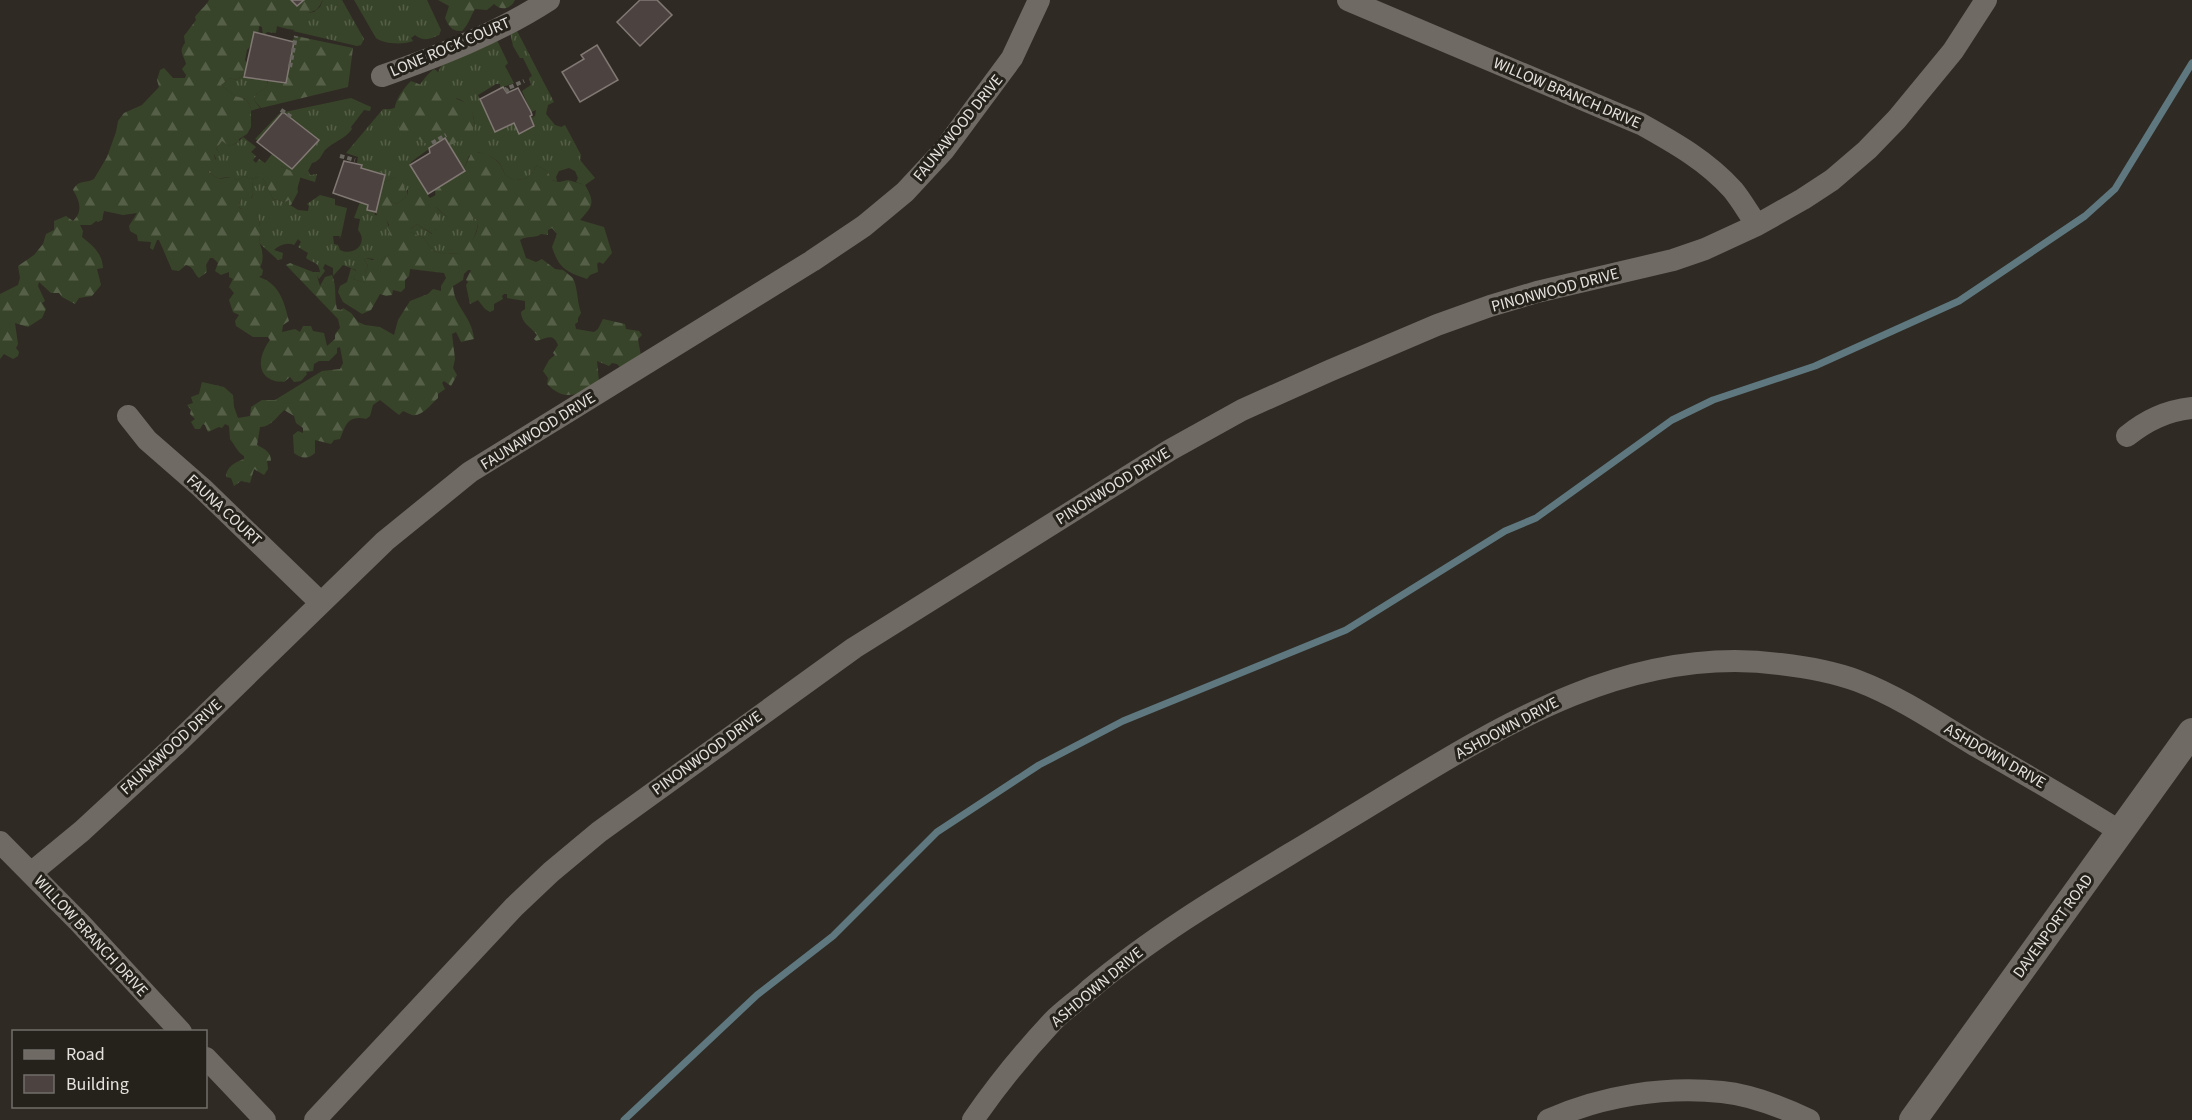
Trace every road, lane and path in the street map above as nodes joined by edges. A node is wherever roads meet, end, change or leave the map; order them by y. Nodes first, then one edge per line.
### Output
1 (549, 0) edge
2 (1039, 0) edge
3 (1348, 0) edge
4 (1986, 0) edge
5 (296, 36) dead end
6 (290, 67) dead end
7 (381, 76) dead end
8 (524, 81) dead end
9 (508, 92) dead end
10 (281, 110) dead end
11 (293, 118) dead end
12 (446, 135) dead end
13 (432, 143) dead end
14 (340, 156) dead end
15 (355, 160) dead end
16 (1757, 225) junction
17 (2192, 408) edge
18 (128, 416) dead end
19 (2127, 436) dead end
20 (321, 603) junction
21 (2192, 732) edge
22 (2121, 832) junction
23 (0, 842) edge
24 (31, 873) junction
25 (179, 1030) edge
26 (207, 1059) edge
27 (265, 1120) edge
28 (315, 1120) edge
29 (973, 1120) edge
30 (1548, 1120) edge
31 (1809, 1120) edge
32 (1913, 1120) edge

1 - 7 street, LONE ROCK COURT
2 - 20 street, FAUNAWOOD DRIVE
3 - 16 street, WILLOW BRANCH DRIVE
4 - 16 street, PINONWOOD DRIVE
5 - 6 path
8 - 9 path
10 - 11 path
12 - 13 path
14 - 15 path
16 - 28 street, PINONWOOD DRIVE
17 - 19 street
18 - 20 street, FAUNA COURT
20 - 24 street, FAUNAWOOD DRIVE
21 - 22 street, DAVENPORT ROAD
22 - 29 street, ASHDOWN DRIVE
22 - 32 street, DAVENPORT ROAD
23 - 24 street, WILLOW BRANCH DRIVE
24 - 25 street, WILLOW BRANCH DRIVE
26 - 27 street
30 - 31 street

